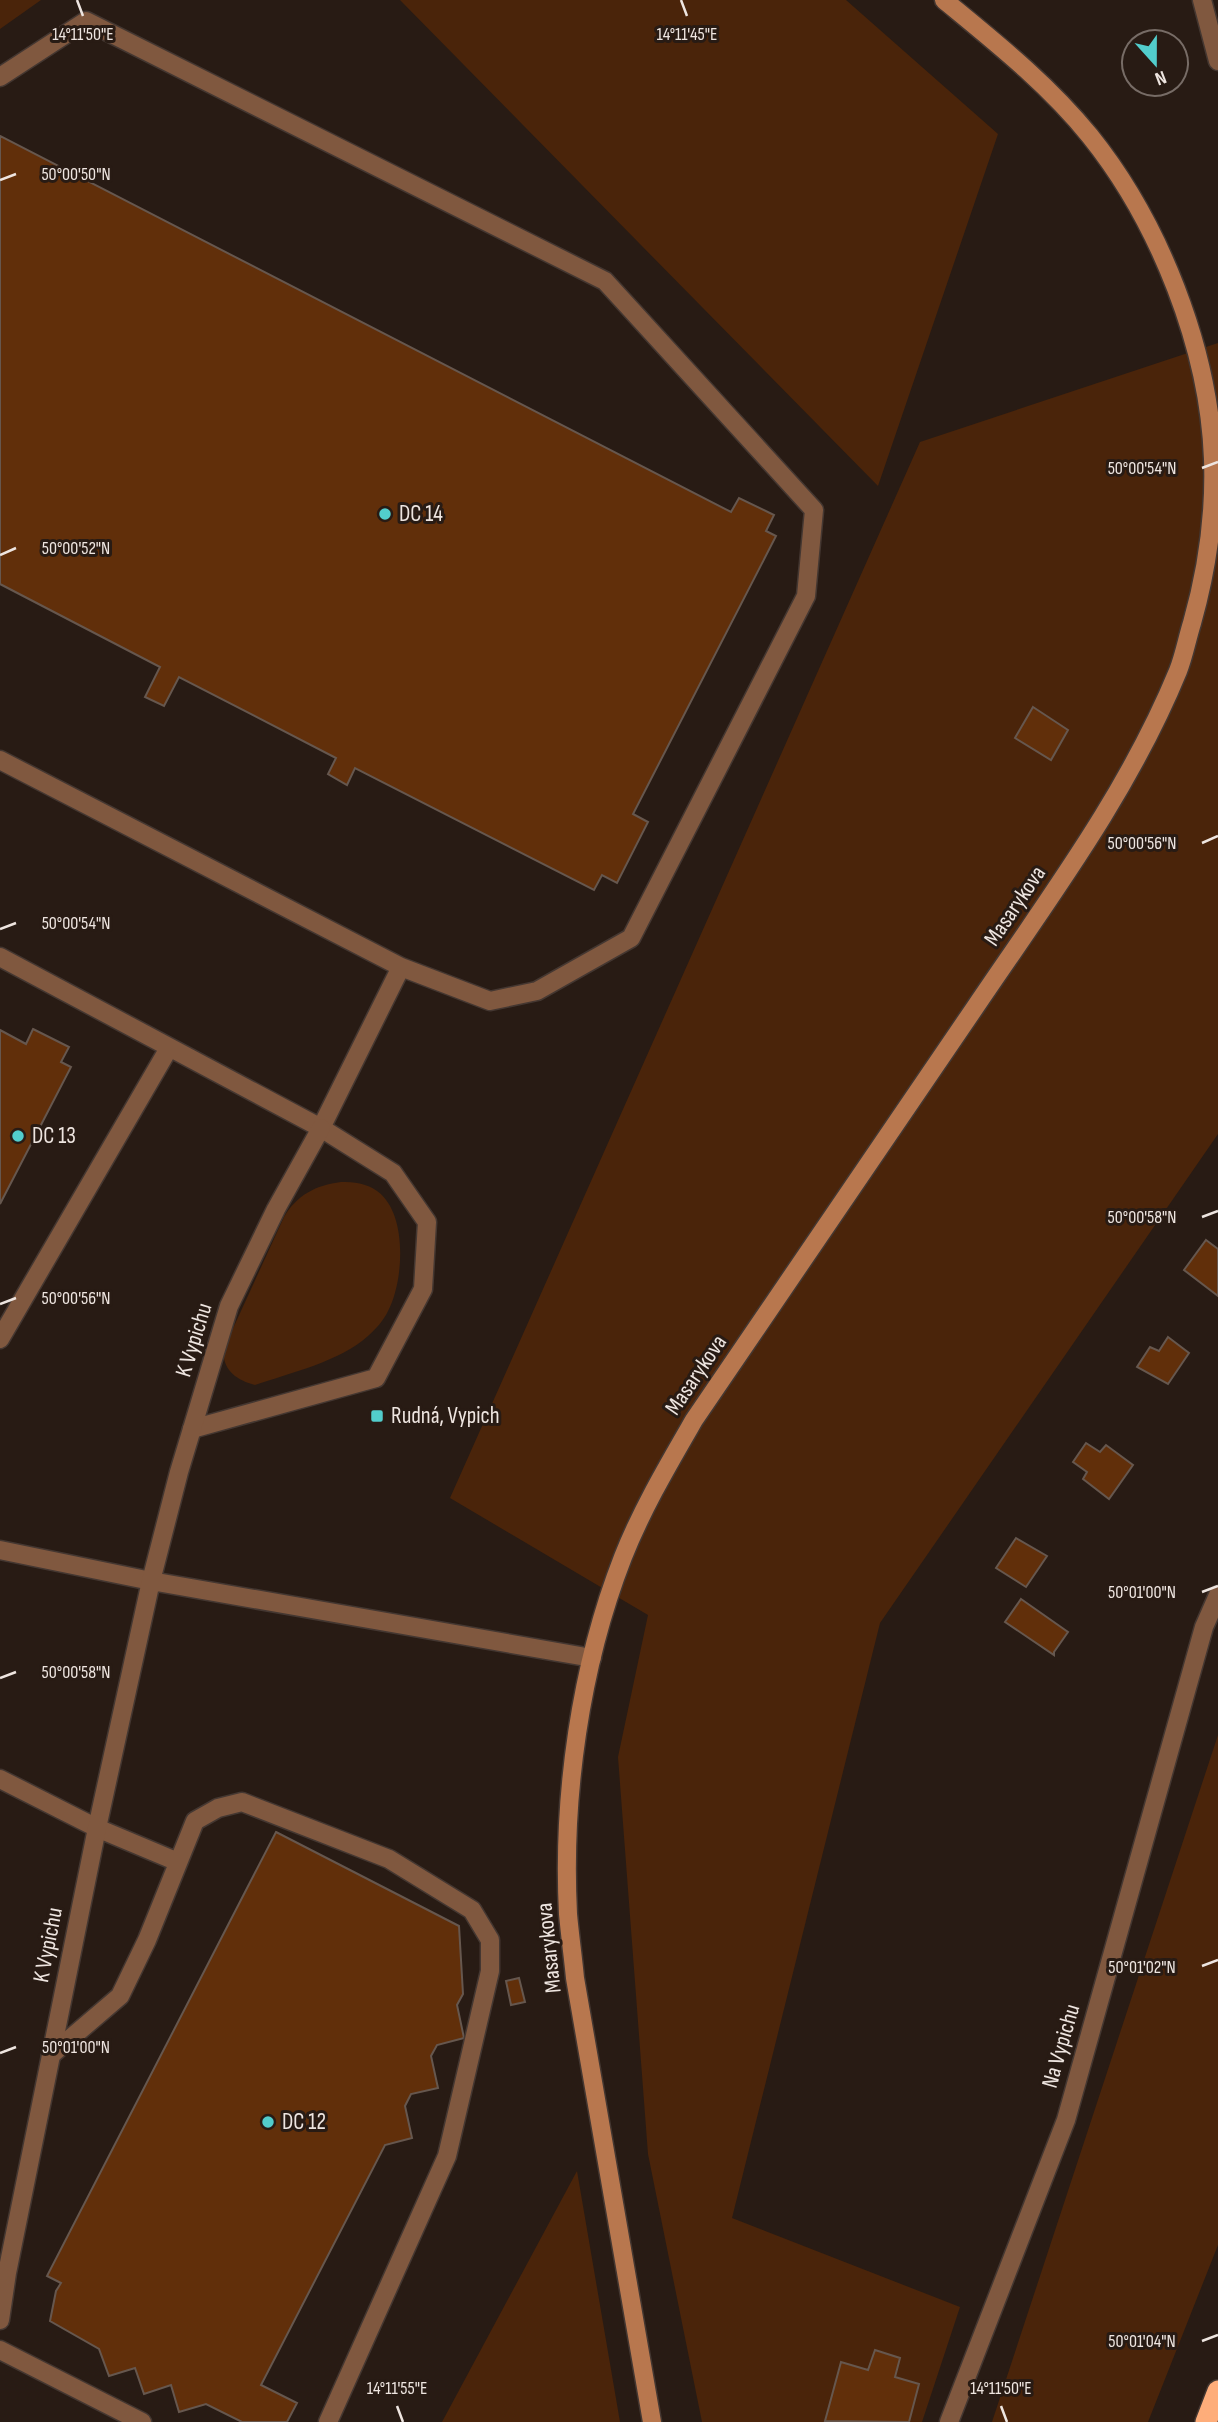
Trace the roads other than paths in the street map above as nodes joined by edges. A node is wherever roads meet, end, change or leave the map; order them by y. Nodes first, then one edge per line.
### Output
1 (944, 0) edge
2 (1202, 0) edge
3 (1218, 61) edge
4 (0, 77) edge
5 (1215, 457) edge
6 (0, 760) edge
7 (0, 957) edge
8 (401, 967) junction
9 (169, 1048) junction
10 (321, 1128) junction
11 (0, 1339) edge
12 (192, 1429) junction
13 (0, 1550) edge
14 (151, 1581) junction
15 (1218, 1595) edge
16 (592, 1658) junction
17 (0, 1779) edge
18 (97, 1828) junction
19 (178, 1862) junction
20 (51, 2054) junction
21 (0, 2320) edge
22 (0, 2350) edge
23 (1218, 2391) edge
24 (142, 2422) edge
25 (328, 2422) edge
26 (652, 2422) edge
27 (949, 2422) edge
28 (1206, 2422) edge

1 - 5 main road, Masarykova
2 - 3 street
4 - 8 street
5 - 16 main road, Masarykova
6 - 8 street
7 - 9 street
8 - 10 street, K Vypichu
9 - 10 street
9 - 11 street
10 - 12 street, K Vypichu
10 - 12 street
12 - 14 street, K Vypichu
13 - 14 street
14 - 16 street
14 - 18 street, K Vypichu
15 - 27 street, Na Vypichu
16 - 26 main road, Masarykova
17 - 18 street
18 - 19 street
18 - 20 street, K Vypichu
19 - 20 street
19 - 25 street
20 - 21 street, K Vypichu
22 - 24 street
23 - 28 highway

